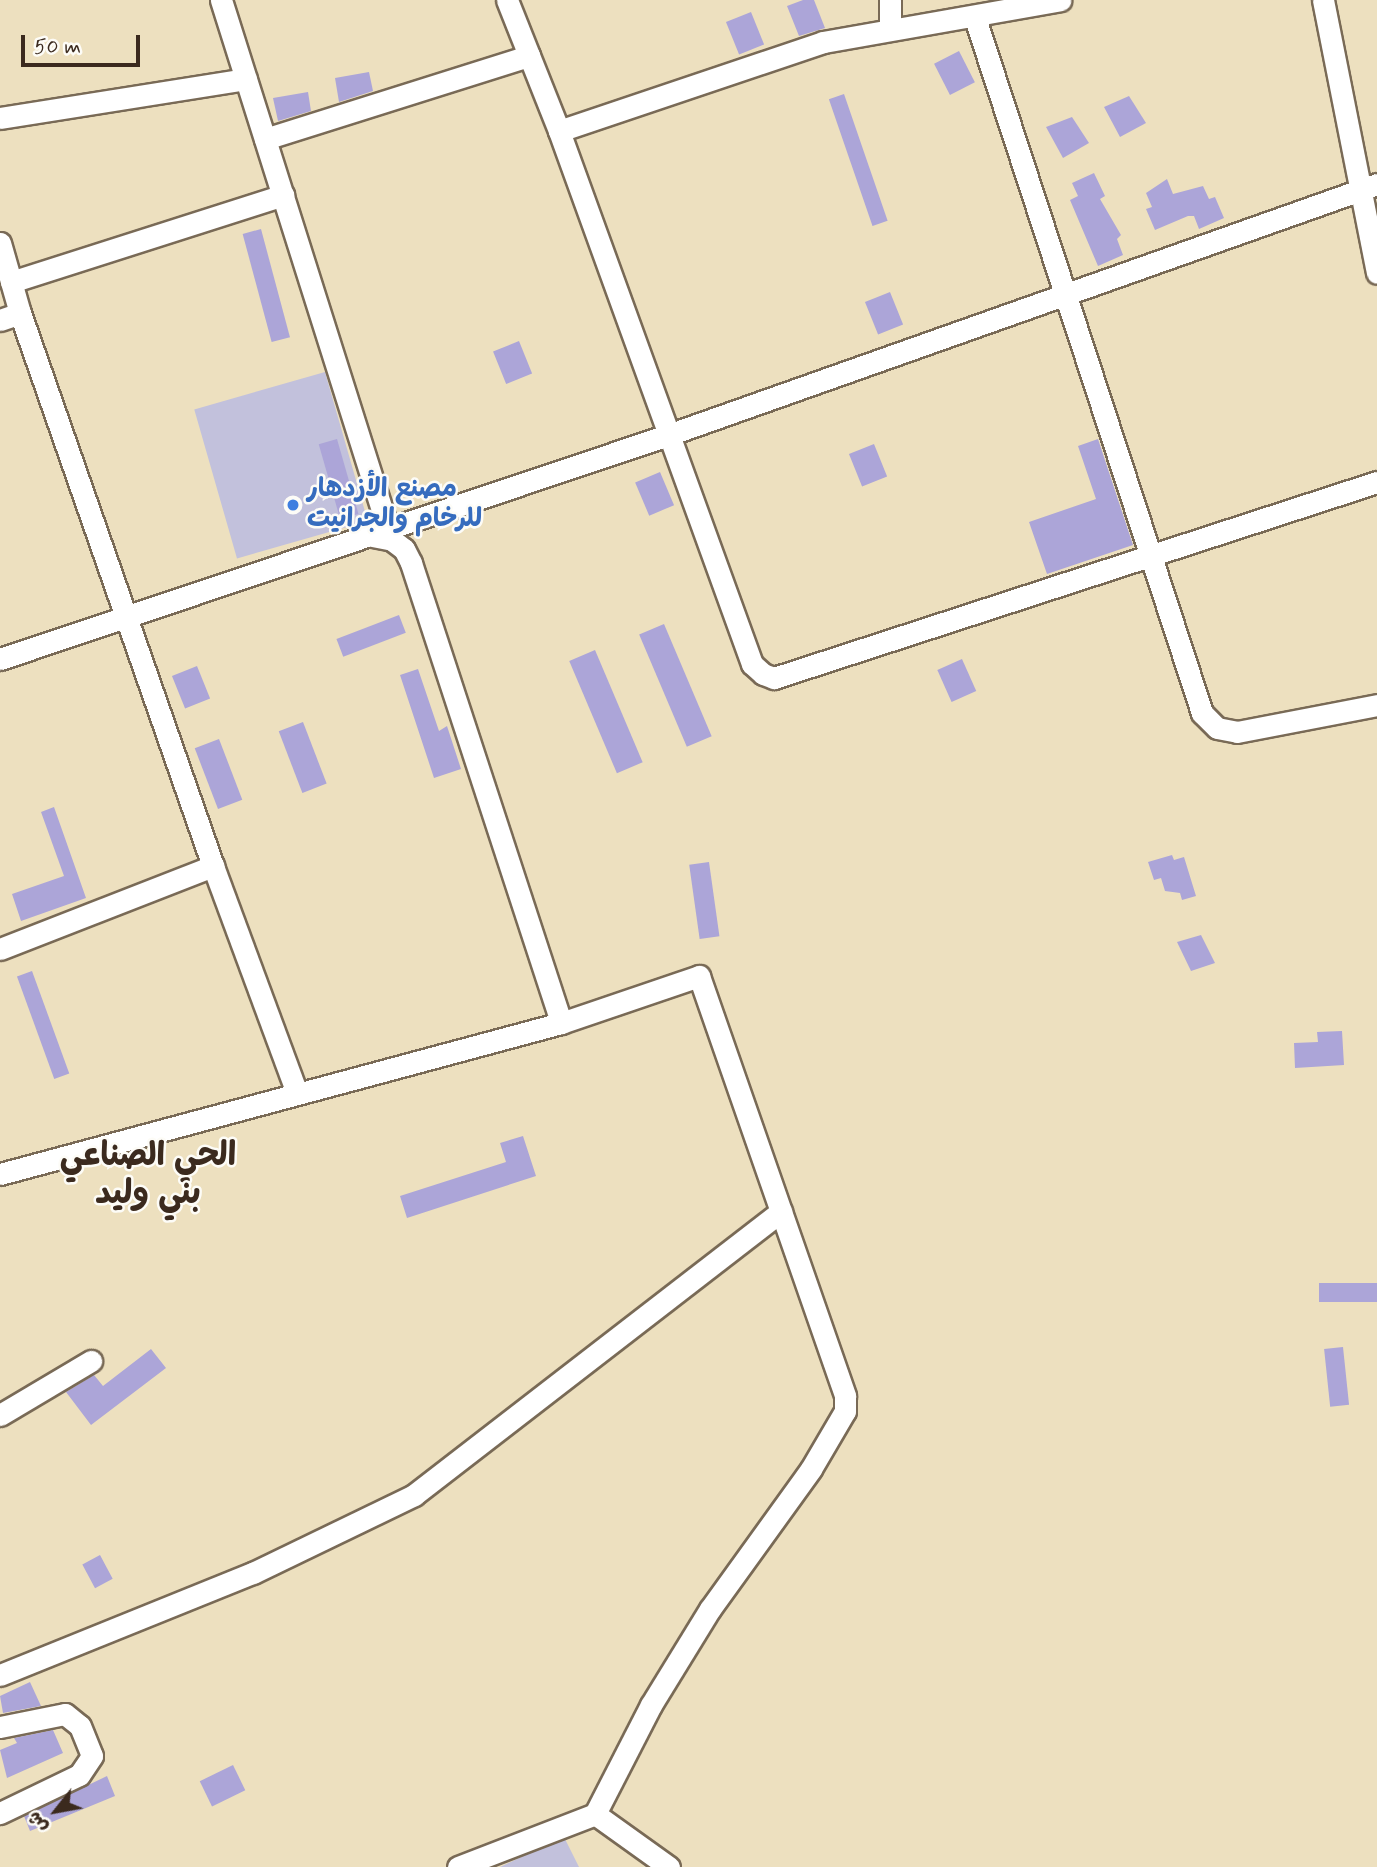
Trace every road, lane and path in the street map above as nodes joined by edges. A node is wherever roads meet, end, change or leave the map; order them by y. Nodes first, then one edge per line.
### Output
1 (221, 0) edge
2 (507, 0) edge
3 (890, 0) edge
4 (1060, 0) edge
5 (1323, 0) edge
6 (975, 18) junction
7 (890, 29) junction
8 (530, 56) junction
9 (246, 79) junction
10 (0, 118) edge
11 (559, 131) junction
12 (265, 139) junction
13 (1369, 187) edge
14 (283, 195) junction
15 (0, 243) edge
16 (1377, 273) edge
17 (11, 282) junction
18 (1064, 295) junction
19 (10, 317) edge
20 (668, 435) junction
21 (1377, 482) edge
22 (429, 516) junction
23 (388, 528) junction
24 (366, 535) junction
25 (1153, 554) junction
26 (411, 563) junction
27 (126, 616) junction
28 (0, 659) edge
29 (1377, 705) edge
30 (213, 866) junction
31 (0, 949) edge
32 (561, 1023) junction
33 (297, 1093) junction
34 (0, 1174) edge
35 (780, 1212) junction
36 (91, 1361) dead end
37 (0, 1415) edge
38 (0, 1675) edge
39 (0, 1727) edge
40 (1, 1811) edge
41 (595, 1814) junction
42 (458, 1867) edge
43 (669, 1867) edge

1 - 9 street
2 - 8 street
3 - 7 street
4 - 6 street
5 - 13 street
6 - 7 street
6 - 18 street
7 - 11 street
8 - 11 street
8 - 12 street
9 - 10 street
9 - 12 street
11 - 20 street
12 - 14 street
13 - 16 street
13 - 18 street
14 - 17 street
14 - 23 street
15 - 17 street
17 - 19 street
18 - 20 street
18 - 25 street
19 - 27 street
20 - 22 street
20 - 25 street
21 - 25 street
22 - 23 street
22 - 26 street
23 - 24 street
24 - 26 street
24 - 27 street
25 - 29 street
26 - 32 street
27 - 28 street
27 - 30 street
30 - 31 street
30 - 33 street
32 - 33 street
32 - 35 street
33 - 34 street
35 - 38 street
35 - 41 street
36 - 37 street
39 - 40 street
41 - 42 street
41 - 43 street

